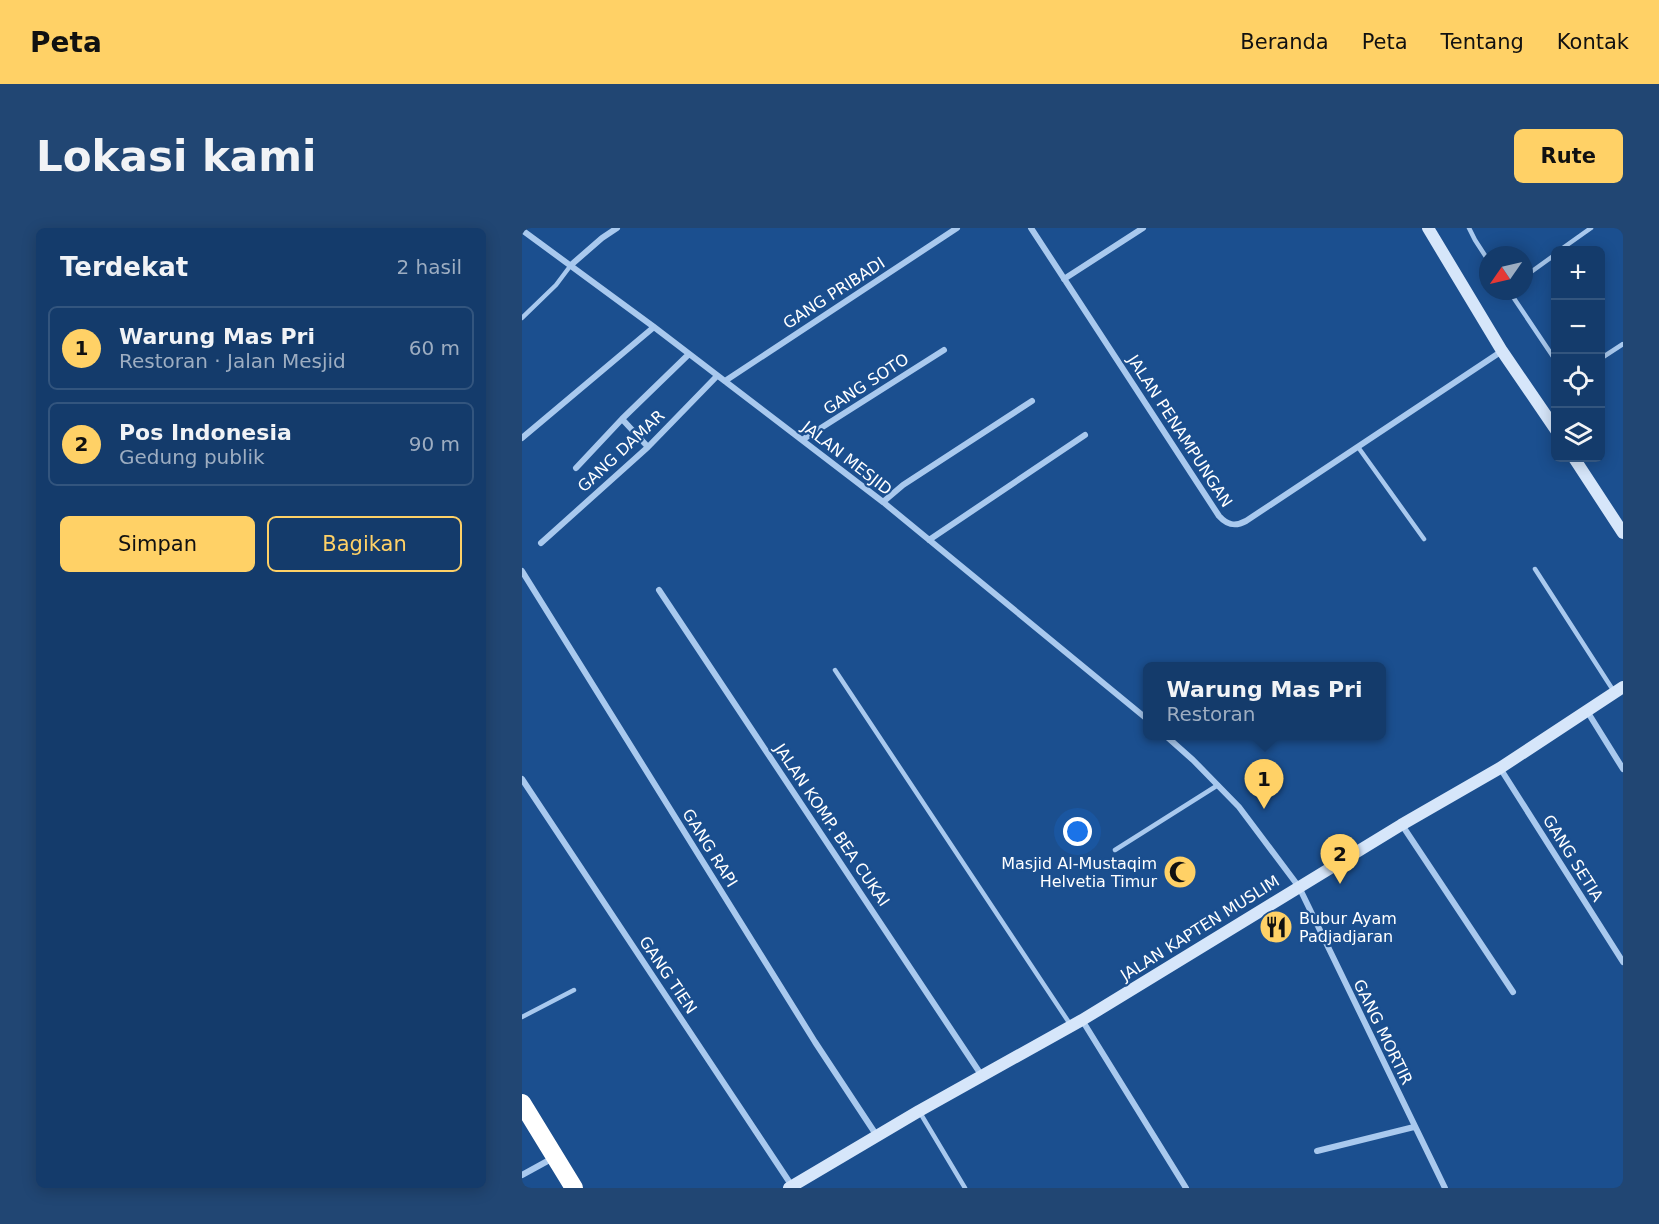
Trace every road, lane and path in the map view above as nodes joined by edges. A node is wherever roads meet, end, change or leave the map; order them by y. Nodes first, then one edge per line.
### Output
1 (617, 228) edge
2 (957, 228) edge
3 (1031, 228) edge
4 (1143, 228) edge
5 (1428, 228) edge
6 (1469, 228) edge
7 (1591, 228) edge
8 (522, 230) edge
9 (1566, 246) edge
10 (1479, 247) edge
11 (1551, 258) edge
12 (571, 265) junction
13 (1533, 271) edge
14 (1064, 279) junction
15 (1515, 300) edge
16 (522, 318) edge
17 (654, 327) junction
18 (1623, 344) edge
19 (944, 350) dead end
20 (1502, 351) junction
21 (689, 354) junction
22 (1551, 354) edge
23 (1605, 356) edge
24 (717, 376) junction
25 (725, 381) junction
26 (1032, 401) dead end
27 (622, 419) junction
28 (1551, 423) edge
29 (1085, 435) dead end
30 (522, 438) edge
31 (802, 440) junction
32 (648, 447) junction
33 (1358, 447) junction
34 (1577, 462) edge
35 (576, 468) dead end
36 (883, 502) junction
37 (1623, 533) edge
38 (1424, 539) dead end
39 (929, 540) junction
40 (541, 543) dead end
41 (1535, 569) dead end
42 (522, 571) edge
43 (659, 590) dead end
44 (835, 670) dead end
45 (1619, 690) edge
46 (1587, 711) junction
47 (1143, 716) edge
48 (1171, 740) edge
49 (1500, 768) junction
50 (1623, 769) edge
51 (522, 779) edge
52 (1218, 785) junction
53 (1401, 825) junction
54 (1115, 850) dead end
55 (1299, 887) junction
56 (1623, 962) edge
57 (574, 990) dead end
58 (1513, 992) dead end
59 (522, 1017) edge
60 (1077, 1023) junction
61 (982, 1076) junction
62 (522, 1103) edge
63 (919, 1111) junction
64 (1414, 1127) junction
65 (877, 1136) junction
66 (1317, 1151) dead end
67 (555, 1156) junction
68 (522, 1175) edge
69 (791, 1187) edge
70 (574, 1188) edge
71 (965, 1188) edge
72 (1186, 1188) edge
73 (1445, 1188) edge

1 - 12 street
2 - 25 street, GANG PRIBADI
3 - 14 street, JALAN PENAMPUNGAN
4 - 14 street
5 - 20 street
6 - 10 lane
7 - 9 lane
8 - 12 street, JALAN MESJID
11 - 13 lane
12 - 16 lane
12 - 17 street, JALAN MESJID
14 - 33 street, JALAN PENAMPUNGAN
15 - 22 lane
17 - 21 street, JALAN MESJID
17 - 30 street
18 - 23 lane
19 - 31 street, GANG SOTO
20 - 28 street
20 - 33 street, JALAN PENAMPUNGAN
21 - 24 street, JALAN MESJID
21 - 27 street
24 - 25 street, JALAN MESJID
24 - 32 street, GANG DAMAR
25 - 31 street, JALAN MESJID
26 - 36 street
27 - 32 street
27 - 35 street
29 - 39 street
31 - 36 street, JALAN MESJID
32 - 40 street, GANG DAMAR
33 - 38 lane
34 - 37 street
36 - 39 street, JALAN MESJID
39 - 47 street, JALAN MESJID
41 - 45 lane
42 - 65 street, GANG RAPI
43 - 61 street, JALAN KOMP. BEA CUKAI
44 - 60 lane
45 - 46 street, JALAN KAPTEN MUSLIM
46 - 49 street, JALAN KAPTEN MUSLIM
46 - 50 street
48 - 52 street
49 - 53 street, JALAN KAPTEN MUSLIM
49 - 56 street, GANG SETIA
51 - 69 street, GANG TIEN
52 - 54 lane
52 - 55 street
53 - 55 street, JALAN KAPTEN MUSLIM
53 - 58 street
55 - 60 street, JALAN KAPTEN MUSLIM
55 - 64 street, GANG MORTIR
57 - 59 lane
60 - 61 street, JALAN KAPTEN MUSLIM
60 - 72 street
61 - 63 street, JALAN KAPTEN MUSLIM
62 - 67 highway
63 - 65 street, JALAN KAPTEN MUSLIM
63 - 71 lane
64 - 66 street
64 - 73 street, GANG MORTIR
65 - 69 street, JALAN KAPTEN MUSLIM
67 - 68 street
67 - 70 highway

